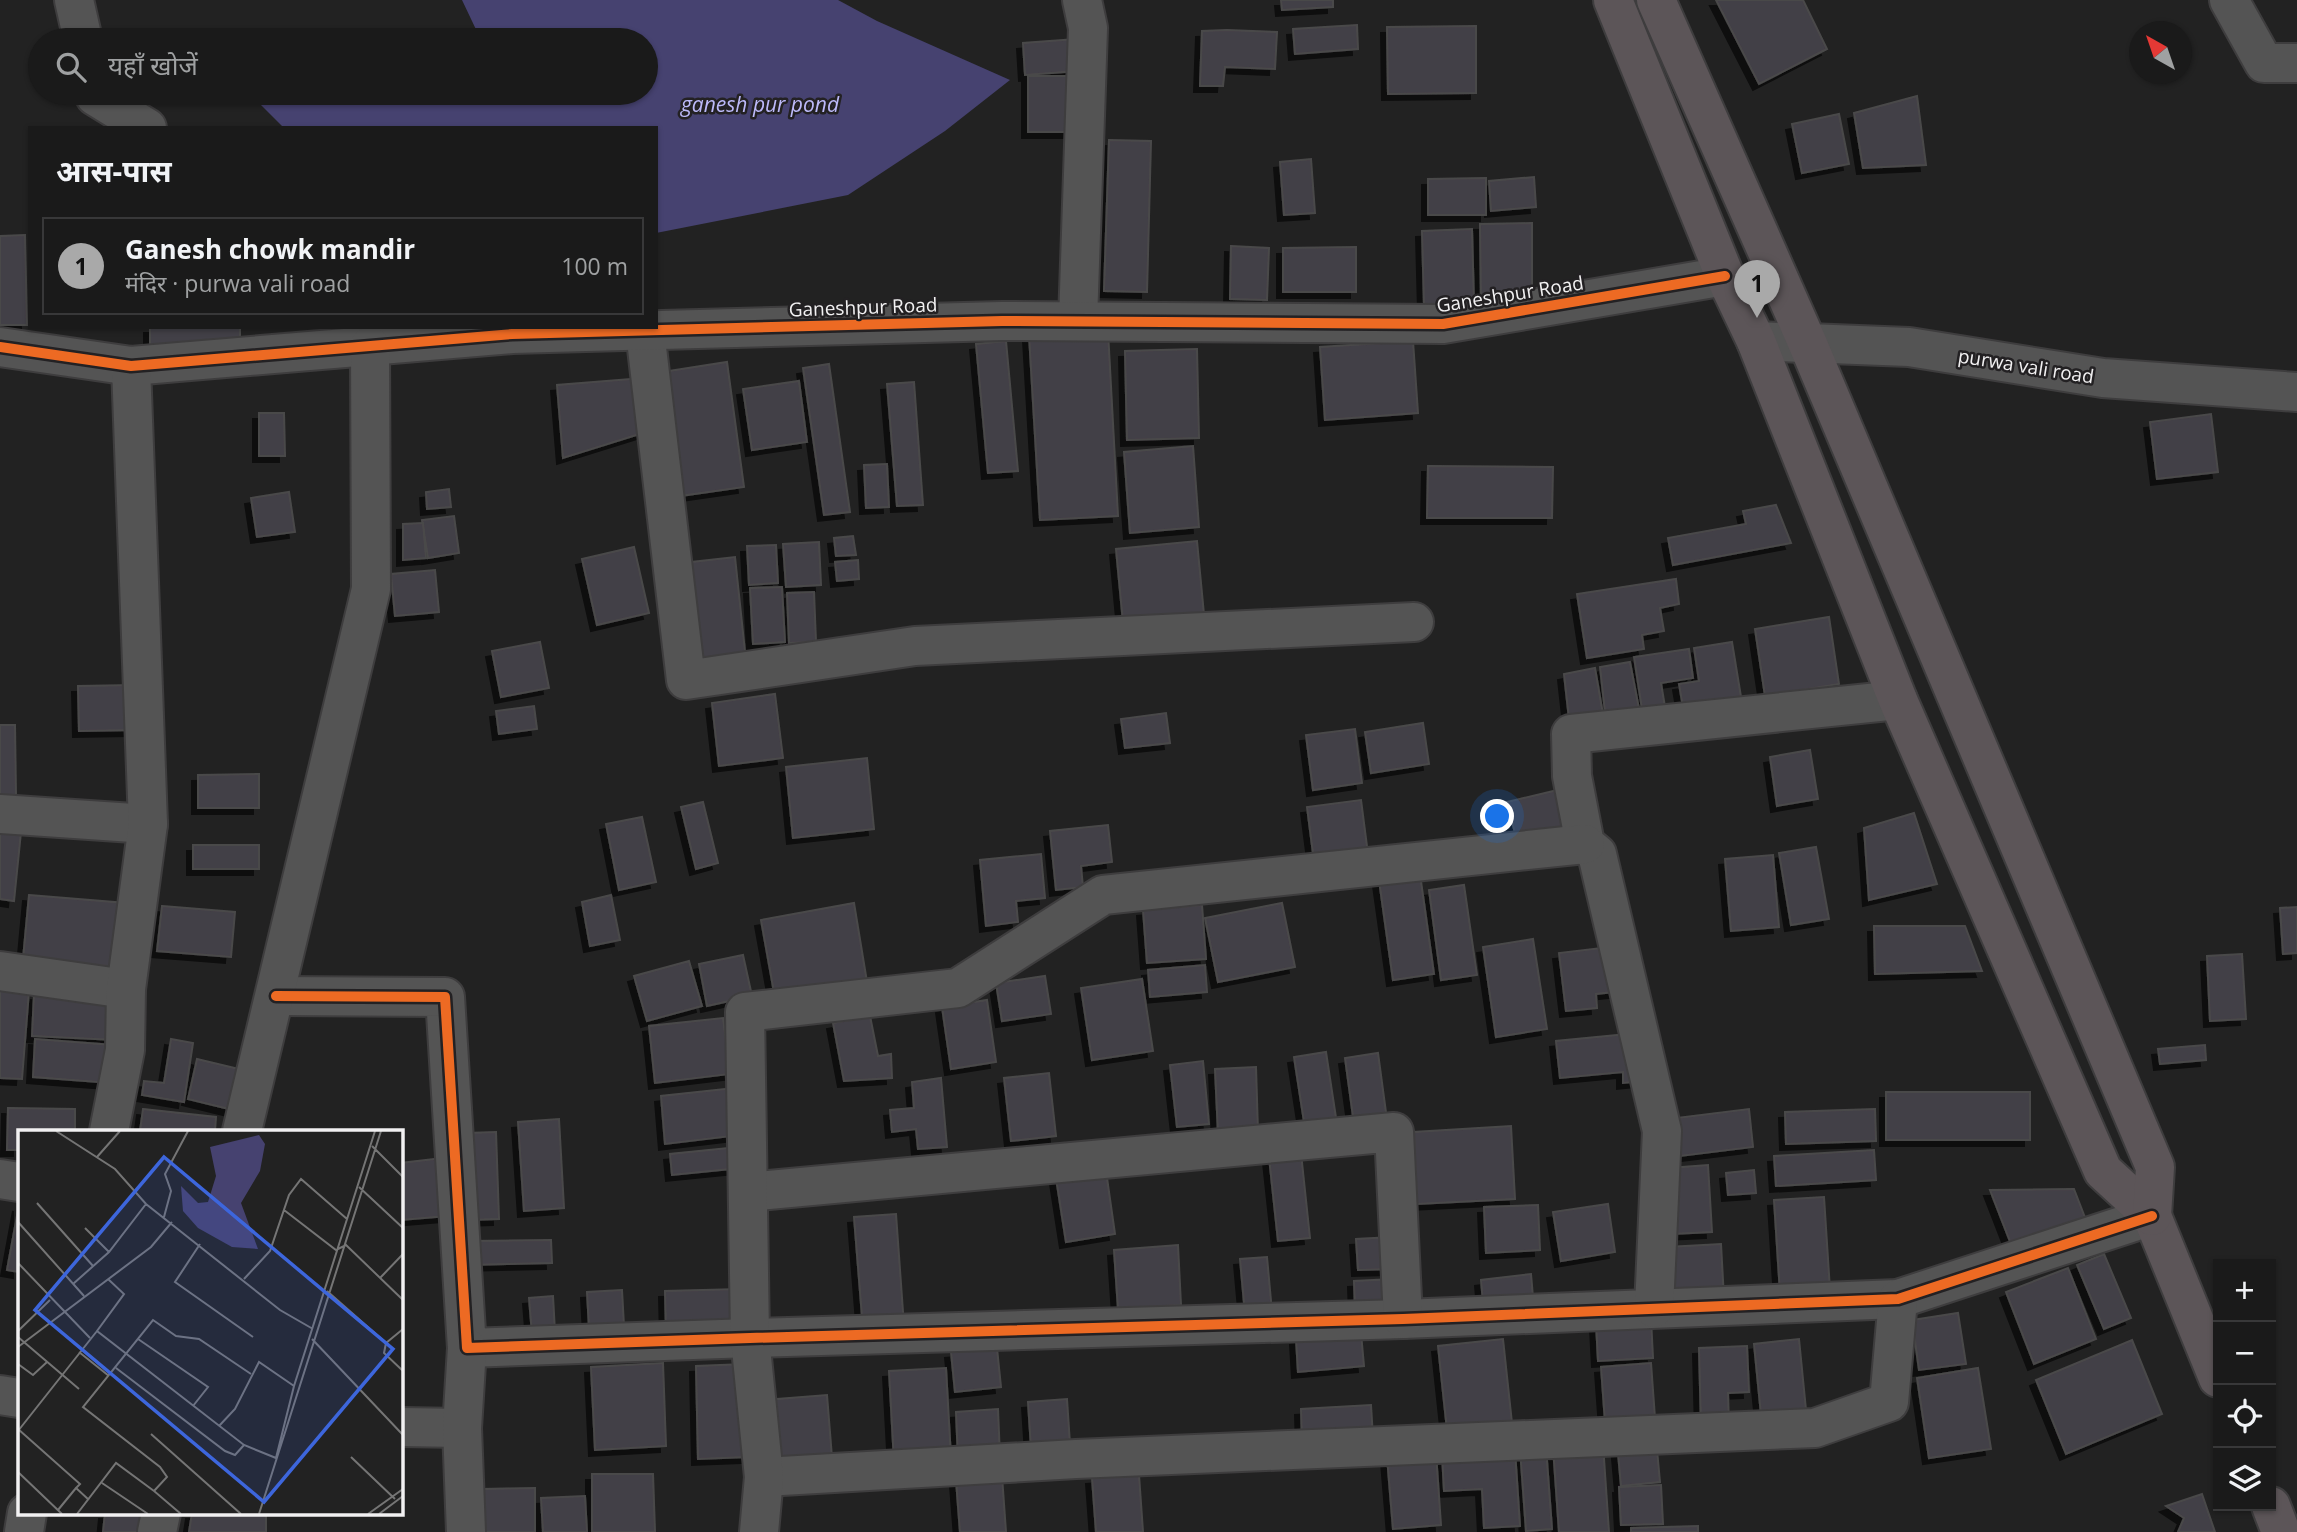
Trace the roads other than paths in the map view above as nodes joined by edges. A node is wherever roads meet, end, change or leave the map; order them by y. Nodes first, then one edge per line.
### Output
1 (74, 0) edge
2 (1082, 0) edge
3 (1613, 0) edge
4 (1656, 0) edge
5 (2230, 0) edge
6 (80, 28) edge
7 (2297, 63) edge
8 (110, 105) edge
9 (144, 126) edge
10 (1725, 276) junction
11 (1077, 321) junction
12 (645, 331) junction
13 (296, 339) edge
14 (1756, 341) junction
15 (1807, 342) junction
16 (370, 346) junction
17 (0, 347) edge
18 (131, 366) junction
19 (2297, 392) edge
20 (1414, 622) dead end
21 (1898, 700) junction
22 (0, 814) edge
23 (148, 824) junction
24 (1585, 844) junction
25 (0, 971) edge
26 (126, 989) junction
27 (276, 996) junction
28 (109, 1130) edge
29 (242, 1130) edge
30 (0, 1179) edge
31 (18, 1182) edge
32 (748, 1192) junction
33 (2152, 1216) junction
34 (1898, 1299) junction
35 (1654, 1308) junction
36 (1403, 1319) junction
37 (750, 1338) junction
38 (467, 1349) junction
39 (2213, 1365) edge
40 (0, 1395) edge
41 (18, 1398) edge
42 (402, 1427) edge
43 (462, 1428) junction
44 (764, 1477) junction
45 (2273, 1511) edge
46 (27, 1514) edge
47 (161, 1514) edge
48 (24, 1532) edge
49 (157, 1532) edge
50 (466, 1532) edge
51 (759, 1532) edge
52 (2281, 1532) edge

1 - 6 street
2 - 11 street
3 - 10 main road
4 - 15 main road
5 - 7 street
8 - 9 street
10 - 11 street, Ganeshpur Road
10 - 14 main road
11 - 12 street, Ganeshpur Road
12 - 16 street, Ganeshpur Road
12 - 20 street
13 - 16 street, Ganeshpur Road
13 - 18 street, Ganeshpur Road
14 - 15 street, purwa vali road
14 - 21 main road
15 - 19 street, purwa vali road
15 - 33 main road
16 - 27 street
17 - 18 street, Ganeshpur Road
18 - 23 street
21 - 24 street
21 - 33 main road
22 - 23 street
23 - 26 street
24 - 32 street
24 - 35 street
25 - 26 street
26 - 28 street
27 - 29 street
27 - 38 street
30 - 31 street
32 - 36 street
32 - 37 street
33 - 34 street
33 - 39 main road
34 - 35 street
34 - 44 street
35 - 36 street
36 - 37 street
37 - 38 street
37 - 44 street
38 - 43 street
40 - 41 street
42 - 43 street
43 - 50 street
44 - 51 street
45 - 52 main road
46 - 48 street
47 - 49 street

